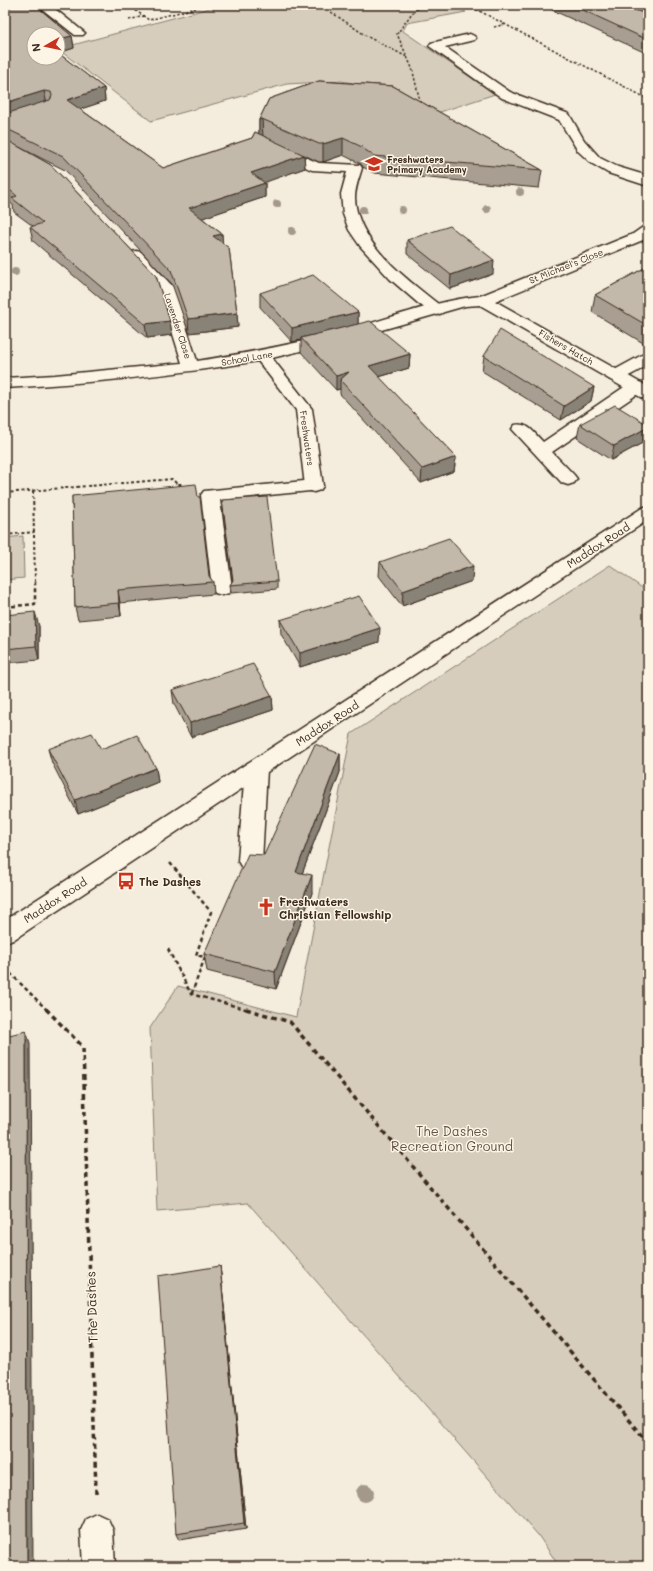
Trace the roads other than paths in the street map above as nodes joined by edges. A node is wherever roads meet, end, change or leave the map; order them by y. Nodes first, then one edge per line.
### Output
1 (43, 5) edge
2 (79, 33) dead end
3 (470, 38) dead end
4 (262, 142) edge
5 (648, 182) edge
6 (648, 230) edge
7 (125, 243) edge
8 (483, 300) junction
9 (437, 310) junction
10 (262, 356) junction
11 (648, 358) edge
12 (191, 366) junction
13 (615, 376) junction
14 (5, 383) edge
15 (642, 391) edge
16 (521, 429) dead end
17 (541, 451) junction
18 (568, 479) dead end
19 (648, 512) edge
20 (222, 588) dead end
21 (256, 769) junction
22 (250, 861) edge
23 (5, 933) edge
24 (97, 1530) road end
25 (99, 1566) edge

1 - 2 street
3 - 5 street
4 - 9 street
6 - 8 street, St Michael's Close
7 - 12 street, Lavender Close
8 - 9 street, School Lane
8 - 13 street, Fishers Hatch
9 - 10 street, School Lane
10 - 12 street, School Lane
10 - 20 street, Freshwaters
11 - 13 street
12 - 14 street, School Lane
13 - 15 street, Fishers Hatch
15 - 17 street
16 - 17 street
17 - 18 street
19 - 21 street, Maddox Road
21 - 22 street
21 - 23 street, Maddox Road
24 - 25 street

